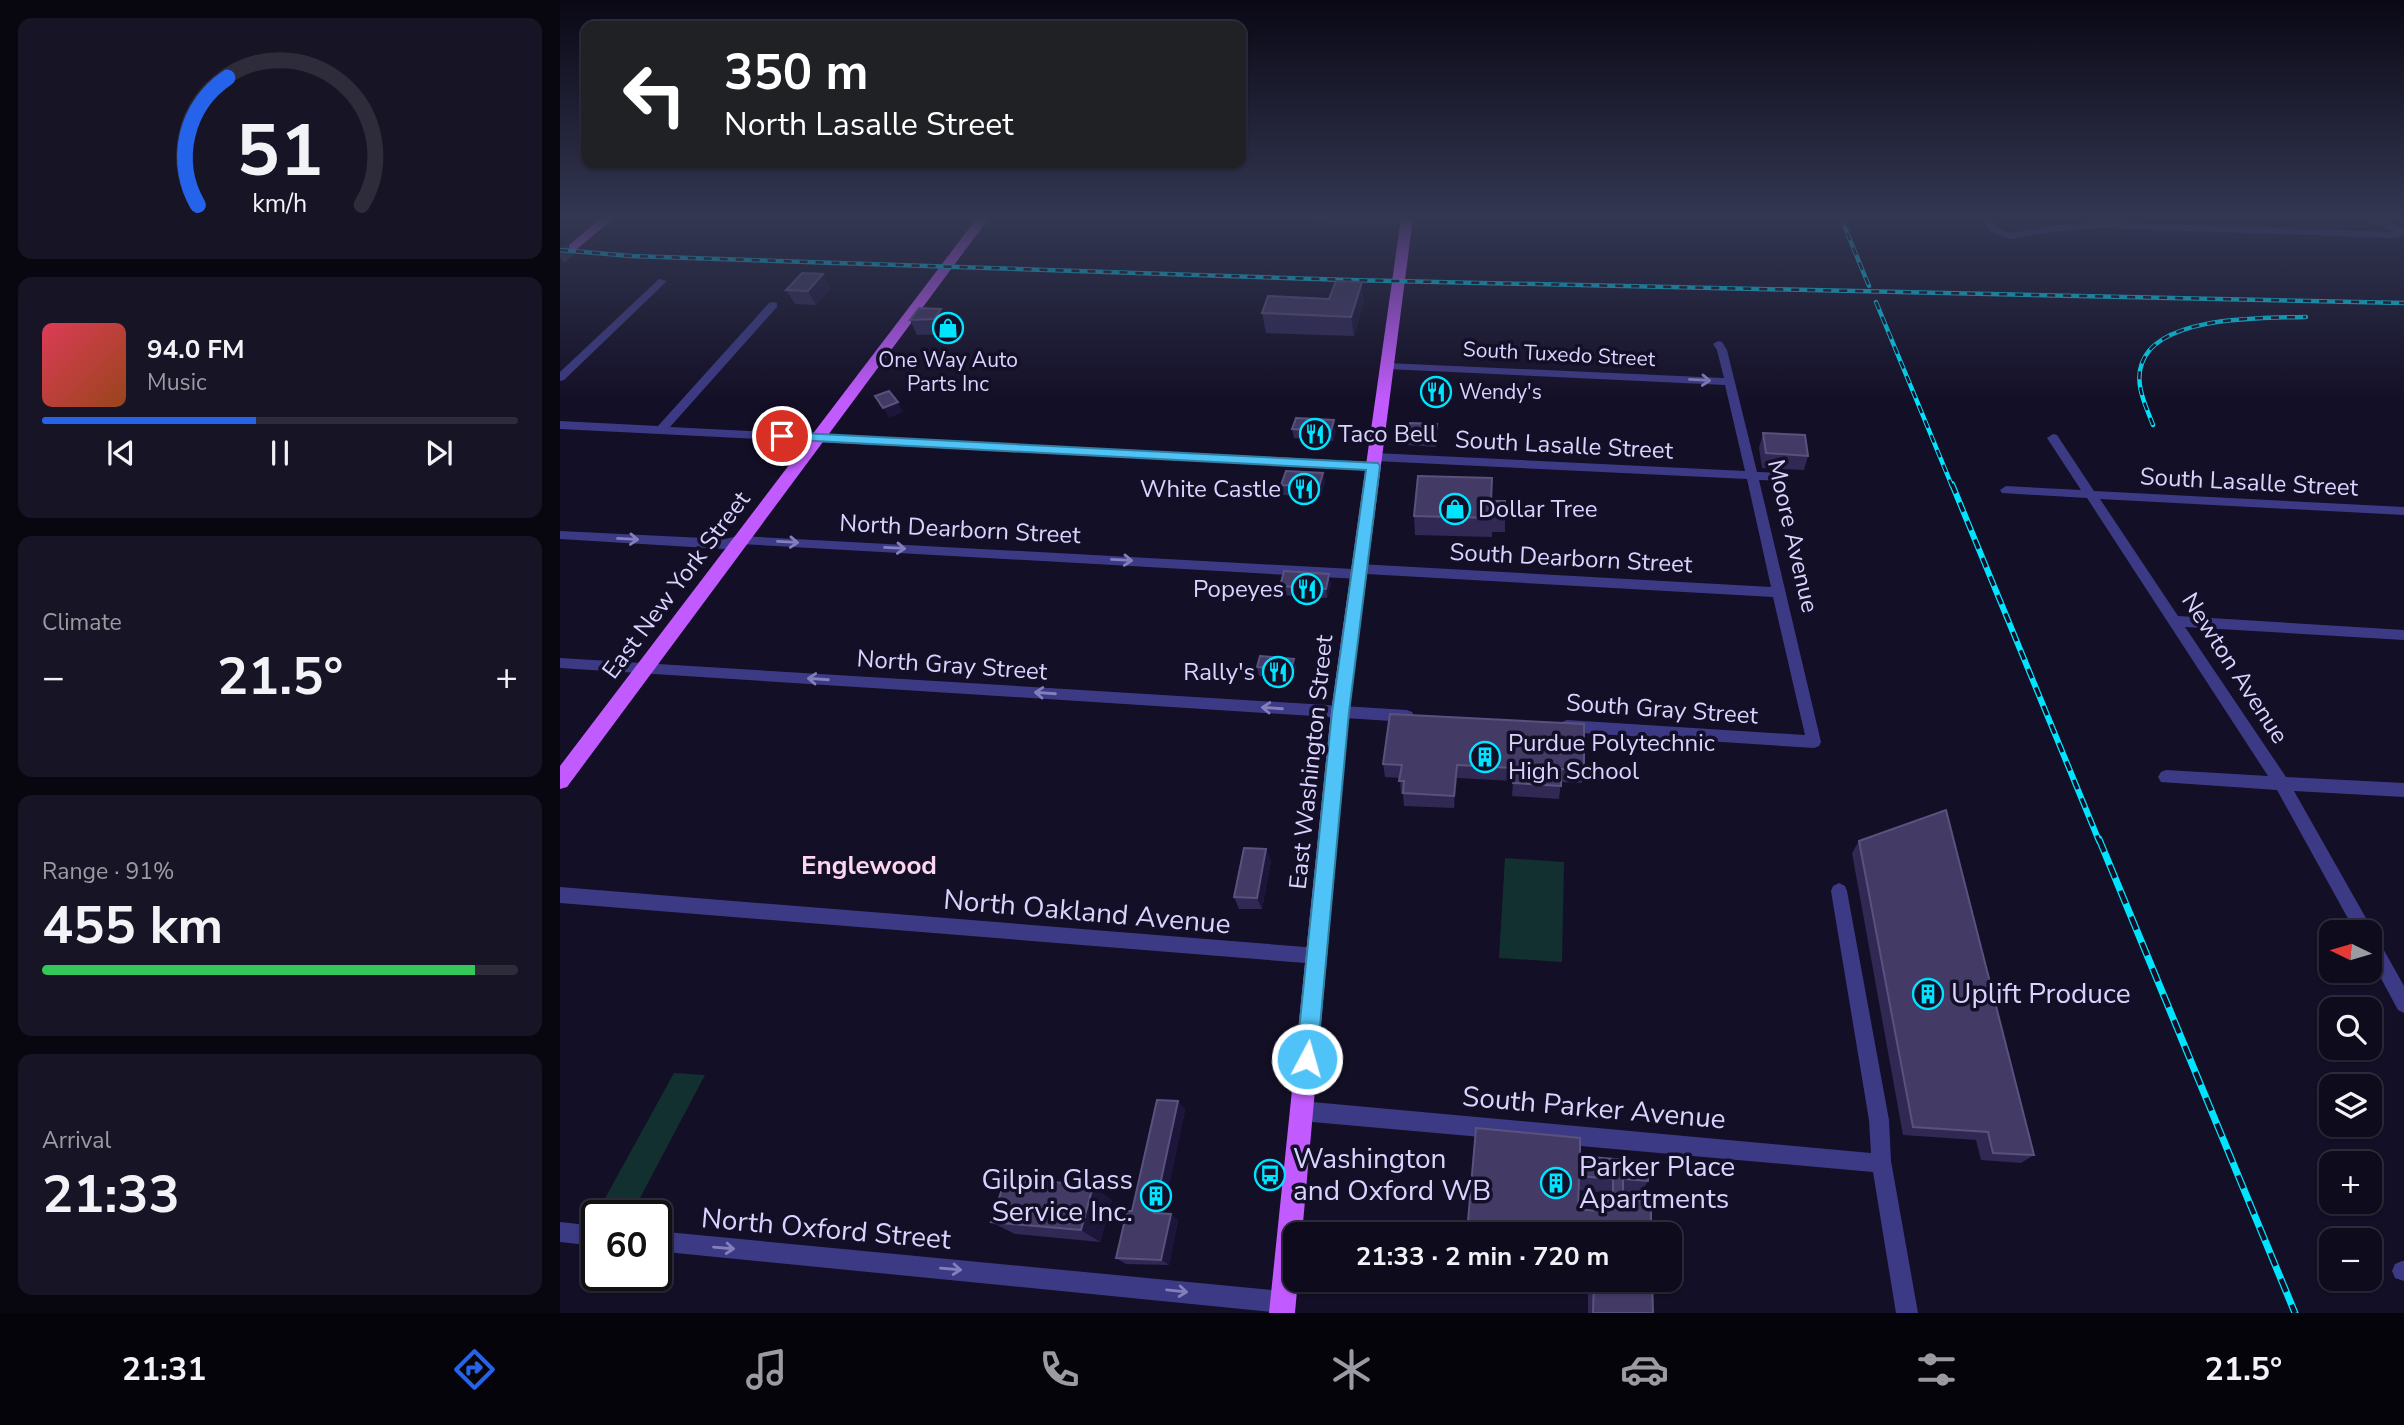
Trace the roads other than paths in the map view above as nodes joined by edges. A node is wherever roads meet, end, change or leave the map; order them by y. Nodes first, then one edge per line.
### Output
1 (936, 279) edge
2 (1398, 279) edge
3 (662, 281) dead end
4 (773, 305) dead end
5 (1718, 344) dead end
6 (1387, 366) junction
7 (560, 377) edge
8 (1730, 382) junction
9 (560, 425) edge
10 (661, 430) junction
11 (816, 438) junction
12 (2053, 438) dead end
13 (1374, 461) junction
14 (1752, 475) junction
15 (1785, 477) dead end
16 (2006, 490) dead end
17 (2091, 494) junction
18 (2404, 511) edge
19 (560, 535) edge
20 (740, 540) junction
21 (1359, 571) junction
22 (1779, 592) junction
23 (2175, 621) junction
24 (2404, 635) edge
25 (560, 663) edge
26 (644, 668) junction
27 (1340, 712) junction
28 (1427, 717) edge
29 (1547, 725) edge
30 (1814, 742) joint
31 (2166, 777) dead end
32 (560, 781) edge
33 (2280, 781) junction
34 (2404, 790) edge
35 (1839, 891) dead end
36 (560, 895) edge
37 (2358, 920) edge
38 (1318, 956) junction
39 (2382, 963) edge
40 (2402, 998) edge
41 (1301, 1111) junction
42 (1881, 1161) junction
43 (560, 1232) edge
44 (581, 1234) edge
45 (672, 1243) edge
46 (1283, 1308) edge
47 (1907, 1313) edge

1 - 11 main road, East New York Street
2 - 6 main road, East Washington Street
3 - 7 street
4 - 10 street
5 - 8 street, Moore Avenue
6 -> 8 street, South Tuxedo Street
6 - 13 main road, East Washington Street
8 - 14 street, Moore Avenue
9 - 10 street, South Lasalle Street
10 - 11 street, South Lasalle Street
11 - 13 street, South Lasalle Street
11 - 20 main road, East New York Street
12 - 17 street, Newton Avenue
13 - 14 street, South Lasalle Street
13 - 21 main road, East Washington Street
14 - 15 street, South Lasalle Street
14 - 22 street, Moore Avenue
16 - 17 street, South Lasalle Street
17 - 18 street, South Lasalle Street
17 - 23 street, Newton Avenue
19 -> 20 street, North Dearborn Street
20 -> 21 street, North Dearborn Street
20 - 26 main road, East New York Street
21 - 22 street, South Dearborn Street
21 - 27 main road, East Washington Street
22 - 30 street, Moore Avenue
23 - 24 street
23 - 33 street, Newton Avenue
25 - 26 street, North Gray Street
27 -> 26 street, North Gray Street
26 - 32 main road, East New York Street
27 - 28 street
27 - 38 main road, East Washington Street
29 - 30 street, South Gray Street
31 - 33 street
33 - 34 street
33 - 37 street, Newton Avenue
35 - 42 street
36 - 38 street, North Oakland Avenue
38 - 41 main road, East Washington Street
39 - 40 street
41 - 42 street, South Parker Avenue
41 - 46 main road, East Washington Street
42 - 47 street
43 - 44 street
45 -> 46 street, North Oxford Street

